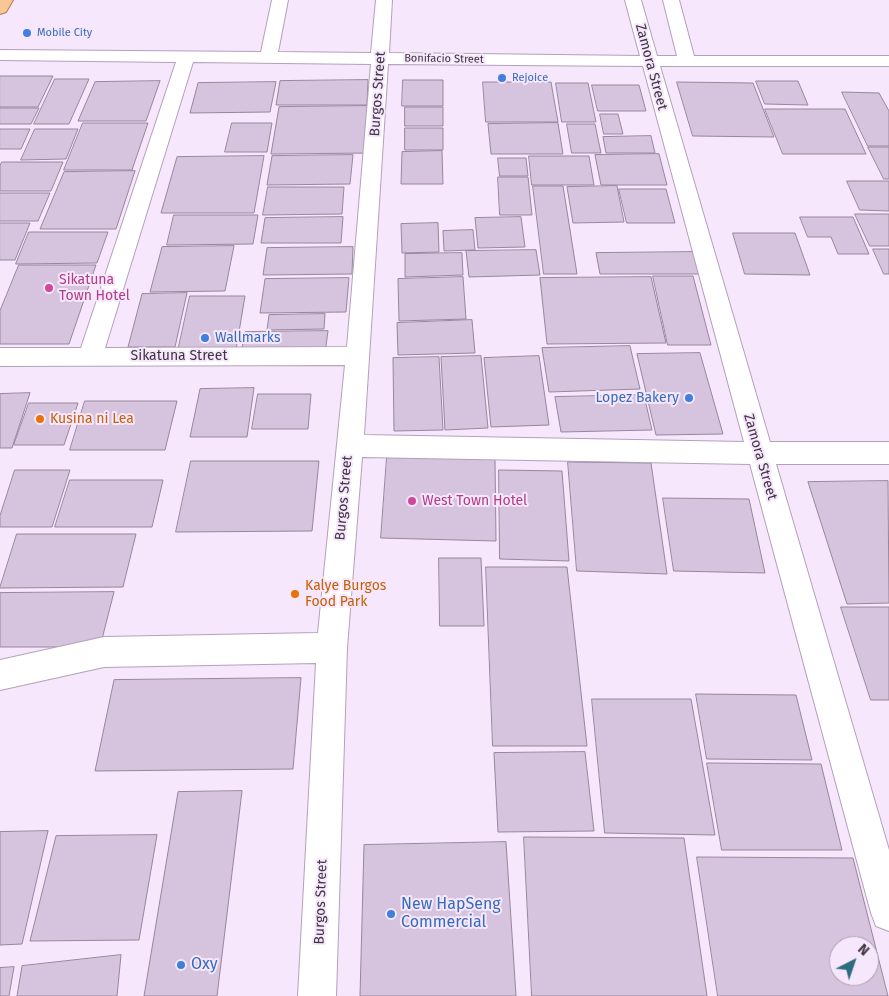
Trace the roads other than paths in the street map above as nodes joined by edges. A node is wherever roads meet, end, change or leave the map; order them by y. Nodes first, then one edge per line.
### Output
1 (5, 0) edge
2 (280, 0) edge
3 (384, 0) edge
4 (633, 0) edge
5 (671, 0) edge
6 (0, 9) edge
7 (0, 55) edge
8 (186, 57) junction
9 (268, 58) junction
10 (381, 58) junction
11 (650, 61) junction
12 (687, 61) junction
13 (889, 61) edge
14 (90, 356) junction
15 (358, 356) junction
16 (0, 357) edge
17 (348, 446) junction
18 (889, 453) edge
19 (760, 454) junction
20 (332, 648) junction
21 (0, 675) edge
22 (889, 913) edge
23 (317, 996) edge

1 - 6 main road
2 - 9 street
3 - 10 street, Burgos Street
4 - 11 street, Zamora Street
5 - 12 street
7 - 8 street, Bonifacio Street
8 - 9 street, Bonifacio Street
8 - 14 street
9 - 10 street, Bonifacio Street
10 - 11 street, Bonifacio Street
10 - 15 street, Burgos Street
11 - 12 street, Bonifacio Street
11 - 19 street, Zamora Street
12 - 13 street, Bonifacio Street
14 - 15 street, Sikatuna Street
14 - 16 street, Sikatuna Street
15 - 17 street, Burgos Street
17 - 19 street
17 - 20 street, Burgos Street
18 - 19 street
19 - 22 street, Zamora Street
20 - 21 street
20 - 23 street, Burgos Street

